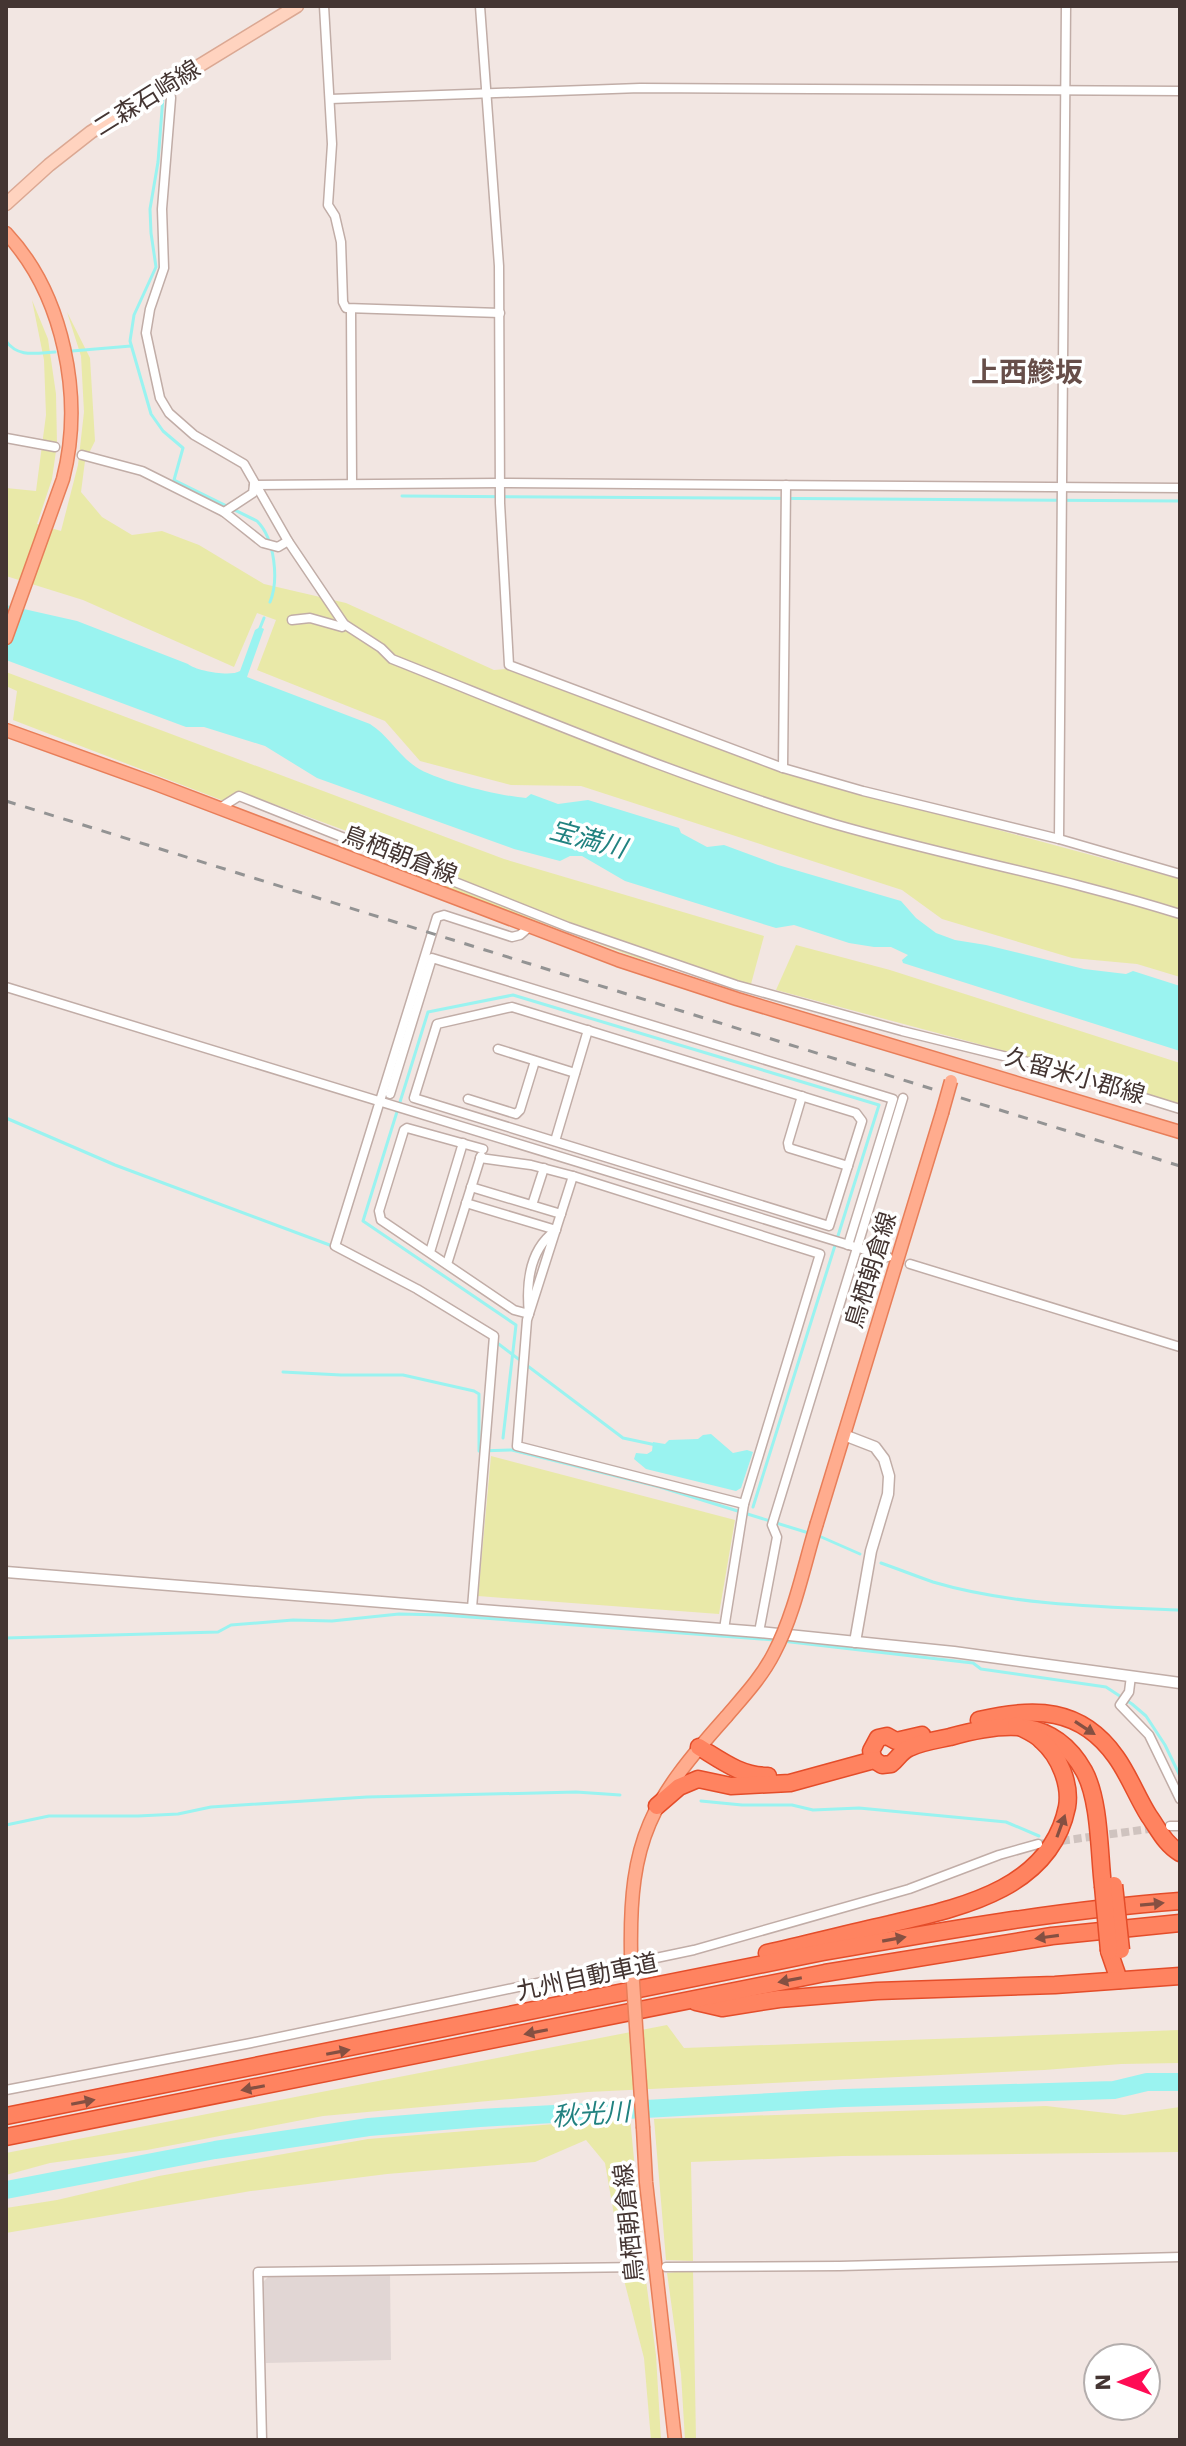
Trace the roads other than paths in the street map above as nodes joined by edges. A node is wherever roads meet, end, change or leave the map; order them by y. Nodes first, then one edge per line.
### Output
1 (297, 6) edge
2 (324, 6) edge
3 (480, 6) edge
4 (1066, 6) edge
5 (169, 83) junction
6 (1065, 90) junction
7 (1180, 91) edge
8 (487, 94) junction
9 (330, 99) junction
10 (6, 204) edge
11 (6, 233) edge
12 (351, 309) junction
13 (500, 313) junction
14 (6, 438) edge
15 (55, 447) dead end
16 (82, 455) dead end
17 (352, 483) junction
18 (254, 485) junction
19 (500, 487) junction
20 (1180, 488) edge
21 (786, 489) junction
22 (1063, 491) junction
23 (224, 512) junction
24 (288, 541) junction
25 (292, 620) dead end
26 (344, 624) junction
27 (6, 638) edge
28 (6, 730) edge
29 (783, 768) junction
30 (220, 808) junction
31 (1059, 839) junction
32 (1180, 874) edge
33 (1180, 914) edge
34 (528, 928) junction
35 (6, 987) edge
36 (413, 1006) junction
37 (588, 1030) junction
38 (498, 1049) dead end
39 (535, 1061) junction
40 (957, 1066) junction
41 (575, 1073) junction
42 (390, 1094) dead end
43 (802, 1096) junction
44 (903, 1098) dead end
45 (468, 1099) dead end
46 (380, 1102) junction
47 (1180, 1109) edge
48 (492, 1121) junction
49 (1180, 1132) edge
50 (488, 1135) junction
51 (555, 1141) junction
52 (463, 1143) junction
53 (482, 1154) junction
54 (848, 1166) junction
55 (544, 1168) junction
56 (573, 1176) junction
57 (471, 1187) junction
58 (466, 1203) junction
59 (532, 1205) junction
60 (561, 1214) junction
61 (556, 1230) junction
62 (852, 1246) junction
63 (430, 1252) junction
64 (888, 1257) dead end
65 (447, 1264) junction
66 (910, 1264) dead end
67 (529, 1314) junction
68 (1180, 1347) edge
69 (844, 1435) junction
70 (744, 1504) junction
71 (6, 1572) edge
72 (472, 1608) junction
73 (724, 1629) junction
74 (759, 1632) junction
75 (855, 1642) junction
76 (1131, 1676) junction
77 (1180, 1683) edge
78 (984, 1719) junction
79 (1016, 1725) junction
80 (699, 1747) junction
81 (898, 1748) junction
82 (872, 1755) junction
83 (750, 1786) junction
84 (1180, 1799) edge
85 (657, 1806) junction
86 (1038, 1844) tunnel mouth
87 (1180, 1853) edge
88 (1108, 1885) junction
89 (1180, 1901) edge
90 (1180, 1923) edge
91 (1180, 1976) edge
92 (1119, 1980) junction
93 (692, 2000) junction
94 (553, 2008) junction
95 (6, 2090) edge
96 (6, 2116) edge
97 (6, 2137) edge
98 (1180, 2257) edge
99 (643, 2267) dead end
100 (666, 2267) dead end
101 (262, 2440) edge
102 (675, 2440) edge

1 - 5 main road, 二森石崎線
2 - 9 street
3 - 8 street
4 - 6 street
5 - 10 main road, 二森石崎線
5 - 18 street
6 - 7 street
6 - 8 street
6 - 22 street
8 - 9 street
8 - 13 street
9 - 12 street
11 - 27 main road
12 - 13 street
12 - 17 street
13 - 19 street
14 - 15 street
16 - 23 street
17 - 18 street
17 - 19 street
18 - 23 street
18 - 24 street
19 - 21 street
19 - 29 street
20 - 22 street
21 - 22 street
21 - 29 street
22 - 31 street
23 - 24 street
24 - 26 street
25 - 26 street
26 - 33 street
28 - 30 main road, 鳥栖朝倉線
29 - 31 street
30 - 34 main road, 鳥栖朝倉線
30 - 47 street
31 - 32 street
34 - 36 street
34 - 40 main road, 鳥栖朝倉線
35 - 46 street
36 - 42 street
36 - 46 street
36 - 62 street
37 - 41 street
37 - 43 street
37 - 48 street
38 - 39 street
39 - 41 street
39 - 45 street
40 - 49 main road, 久留米小郡線
40 - 69 main road, 鳥栖朝倉線, bridge
41 - 51 street
43 - 54 street
43 - 54 street
44 - 62 street
46 - 50 street
46 - 72 street
48 - 50 street
48 - 51 street
50 - 53 street
50 - 62 street
51 - 54 street
52 - 53 street
52 - 63 street
52 - 63 street
53 - 55 street
53 - 57 street
55 - 56 street
55 - 59 street
56 - 60 street
56 - 70 street
57 - 58 street
57 - 59 street
58 - 61 street
58 - 65 street
59 - 60 street
60 - 61 street
61 - 67 street
62 - 64 street
62 - 74 street
63 - 65 street
65 - 67 street
66 - 68 street
67 - 70 street
69 - 75 street
69 - 80 main road, 鳥栖朝倉線, bridge
70 - 73 street
71 - 72 street
72 - 73 street
73 - 74 street
74 - 75 street
75 - 76 street
76 - 77 street
76 - 84 street
78 - 81 highway
78 -> 87 highway
78 - 88 highway
79 - 81 highway
79 - 88 highway
94 -> 79 highway
80 - 82 highway
80 - 83 highway
80 - 85 main road, 鳥栖朝倉線
81 - 82 highway
81 - 82 highway
82 - 83 highway
83 - 85 highway
85 - 102 main road, 鳥栖朝倉線, bridge
86 - 95 street
88 - 92 highway, bridge
94 -> 89 highway, 九州自動車道
90 -> 93 highway, 九州自動車道
91 - 92 highway
92 - 93 highway
93 -> 97 highway, 九州自動車道
96 -> 94 highway, 九州自動車道
98 - 100 street
99 - 101 street

